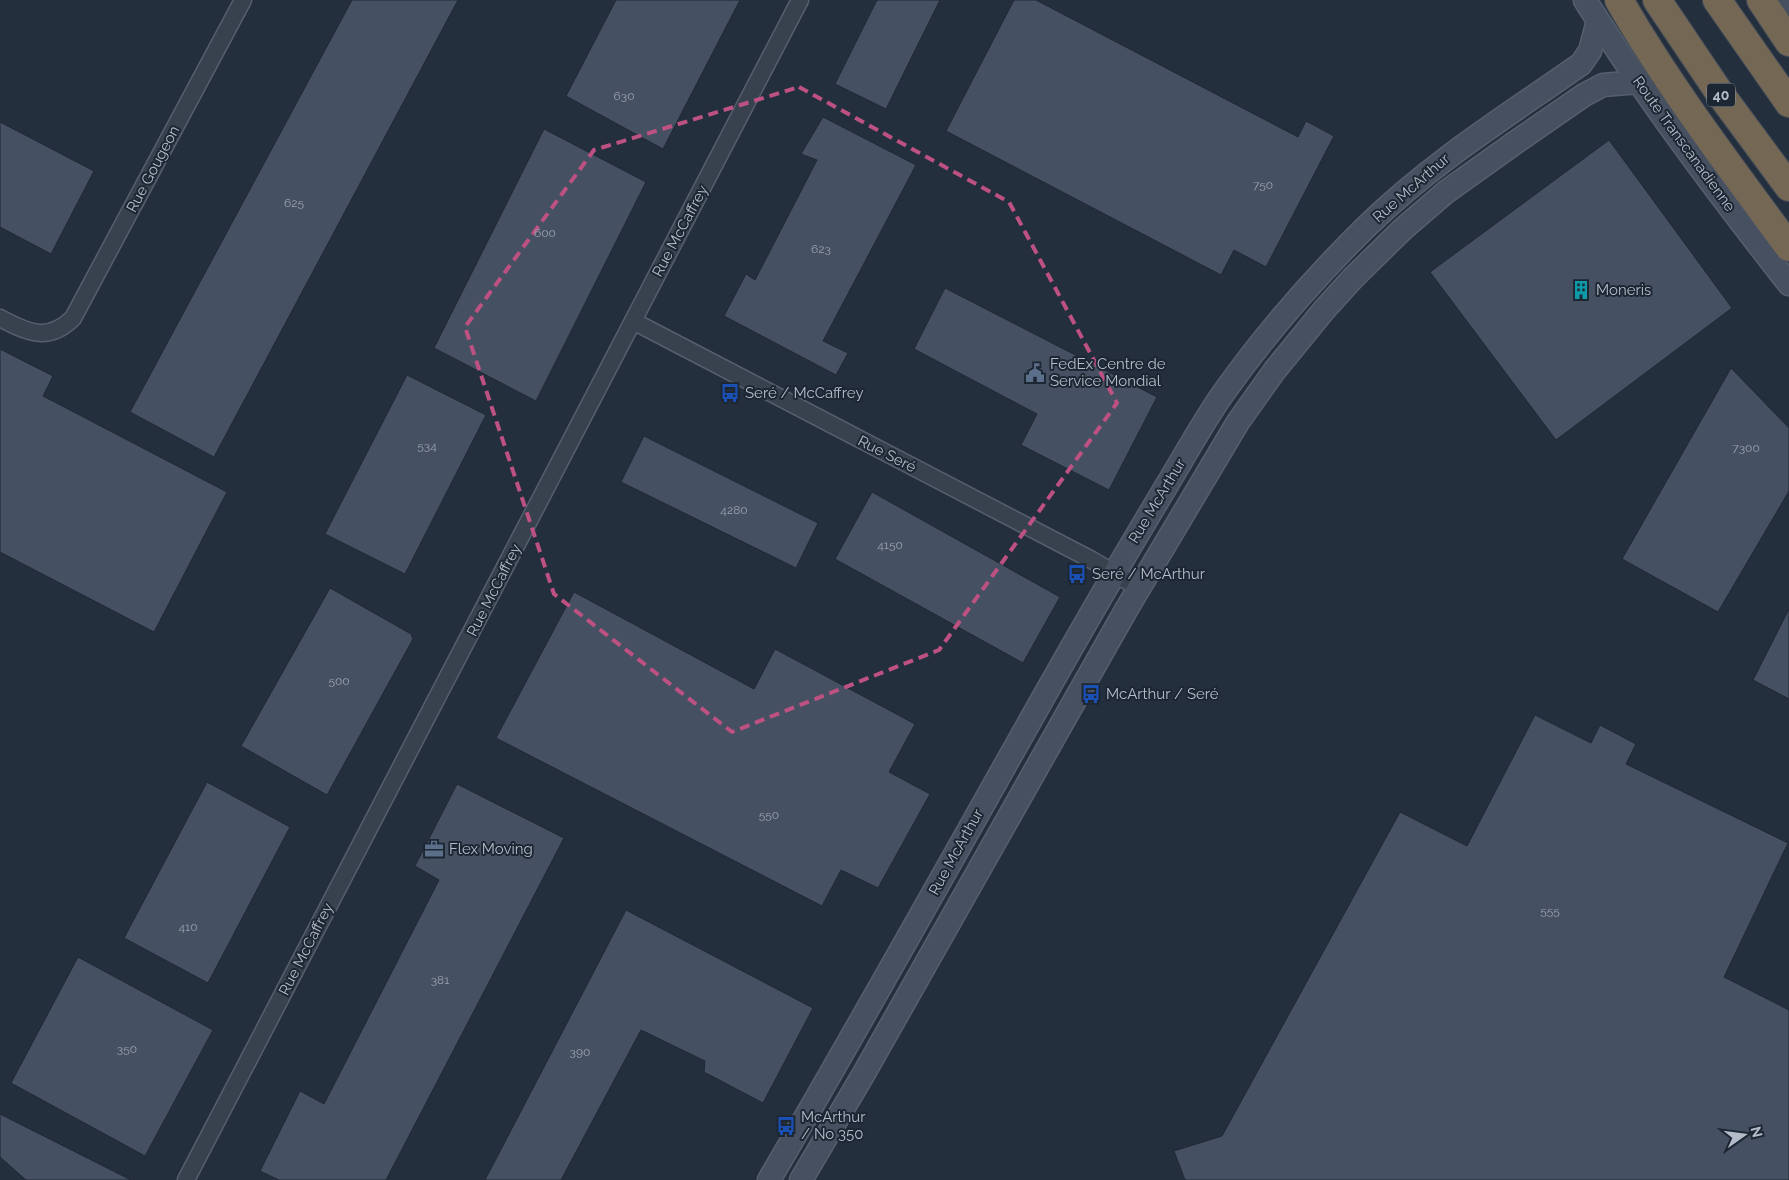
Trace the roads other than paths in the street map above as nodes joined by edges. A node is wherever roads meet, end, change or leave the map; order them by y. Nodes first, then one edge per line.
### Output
1 (243, 0) edge
2 (800, 0) edge
3 (1585, 0) edge
4 (1619, 0) edge
5 (1657, 0) edge
6 (1717, 0) edge
7 (1761, 0) edge
8 (1787, 0) edge
9 (1789, 3) edge
10 (1598, 21) junction
11 (1789, 42) edge
12 (1639, 82) junction
13 (1789, 103) edge
14 (1789, 187) edge
15 (1789, 247) edge
16 (1789, 284) edge
17 (0, 318) edge
18 (633, 321) junction
19 (1114, 573) junction
20 (1139, 588) junction
21 (186, 1180) edge
22 (769, 1180) edge
23 (801, 1180) edge

1 - 17 street, Rue Gougeon
2 - 18 street, Rue McCaffrey
3 - 10 street, Route Transcanadienne
4 - 15 highway
5 - 14 highway, 40
6 - 13 highway
7 - 11 highway
8 - 9 street
10 - 12 street, Route Transcanadienne
10 - 19 street, Rue McArthur
12 - 16 street, Route Transcanadienne
12 - 20 street, Rue McArthur
18 - 19 street, Rue Seré
18 - 21 street, Rue McCaffrey
19 - 20 street, Rue Seré
19 - 22 street, Rue McArthur
20 - 23 street, Rue McArthur

